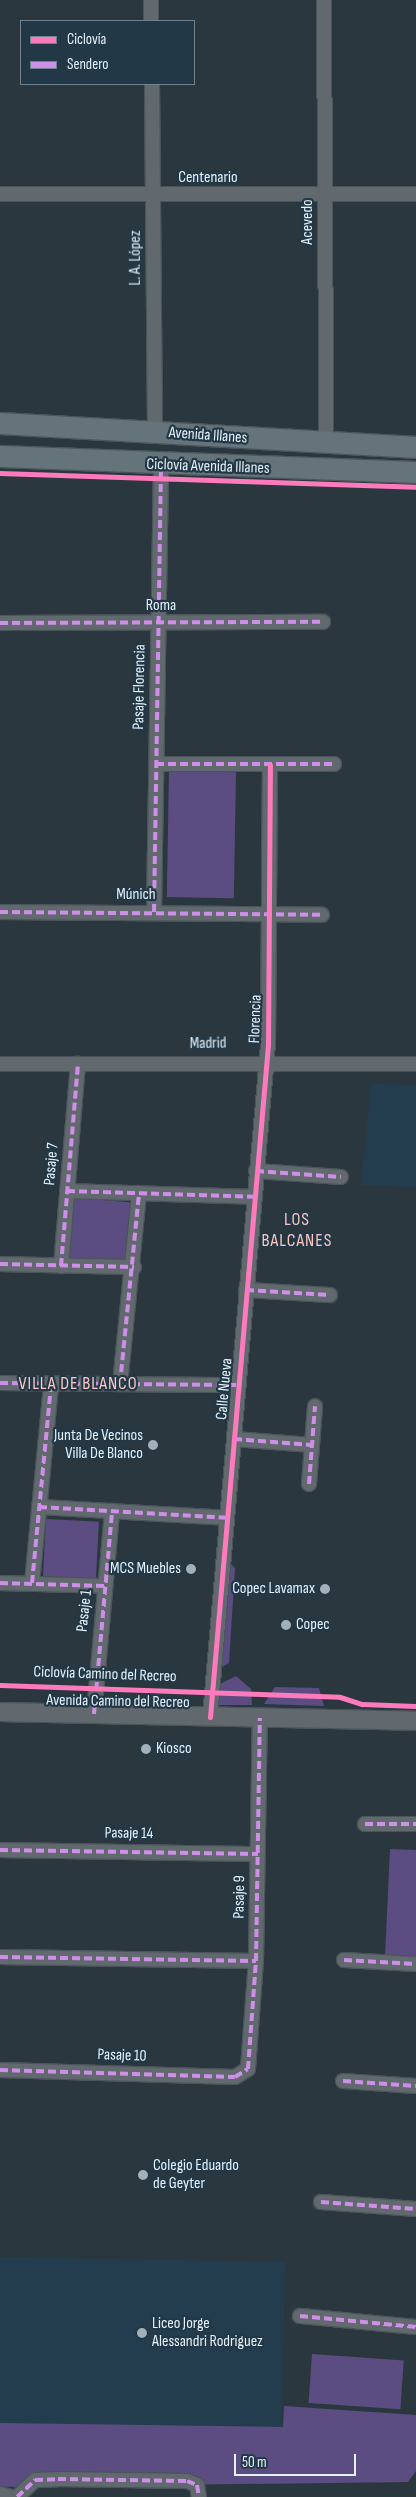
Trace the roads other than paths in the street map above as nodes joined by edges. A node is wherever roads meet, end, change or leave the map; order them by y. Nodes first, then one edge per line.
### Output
1 (151, 0) edge
2 (324, 0) edge
3 (151, 20) edge
4 (152, 85) edge
5 (0, 194) edge
6 (154, 194) junction
7 (326, 194) junction
8 (416, 194) edge
9 (0, 423) edge
10 (155, 432) junction
11 (326, 444) junction
12 (416, 447) edge
13 (0, 456) edge
14 (161, 463) junction
15 (416, 472) edge
16 (323, 622) dead end
17 (0, 623) edge
18 (159, 623) junction
19 (156, 764) junction
20 (334, 764) dead end
21 (270, 765) junction
22 (0, 912) edge
23 (154, 912) junction
24 (271, 913) junction
25 (322, 915) dead end
26 (265, 1063) junction
27 (0, 1064) edge
28 (78, 1064) junction
29 (416, 1064) edge
30 (256, 1171) junction
31 (341, 1177) dead end
32 (67, 1191) junction
33 (140, 1193) junction
34 (254, 1197) junction
35 (0, 1264) edge
36 (61, 1266) junction
37 (134, 1267) junction
38 (246, 1290) junction
39 (330, 1295) dead end
40 (0, 1384) edge
41 (51, 1384) junction
42 (120, 1384) junction
43 (237, 1384) junction
44 (315, 1406) dead end
45 (234, 1438) junction
46 (312, 1445) junction
47 (309, 1484) dead end
48 (39, 1507) junction
49 (112, 1511) junction
50 (227, 1518) junction
51 (0, 1583) edge
52 (32, 1583) junction
53 (105, 1586) junction
54 (0, 1712) edge
55 (94, 1714) junction
56 (210, 1717) junction
57 (260, 1718) junction
58 (416, 1721) edge
59 (365, 1824) dead end
60 (416, 1824) edge
61 (0, 1850) edge
62 (258, 1854) junction
63 (0, 1957) edge
64 (344, 1960) dead end
65 (256, 1961) junction
66 (416, 1964) edge
67 (0, 2070) edge
68 (243, 2074) joint
69 (343, 2081) dead end
70 (416, 2086) edge
71 (321, 2202) dead end
72 (416, 2209) edge
73 (300, 2316) dead end
74 (416, 2327) edge
75 (198, 2491) edge
76 (0, 2494) edge
77 (11, 2497) edge
78 (17, 2497) edge

1 - 3 street
2 - 7 street, Acevedo
4 - 6 street, L. A. López
5 - 6 street, Centenario
6 - 7 street, Centenario
6 - 10 street, L. A. López
7 - 8 street, Centenario
7 - 11 street, Acevedo
9 - 10 main road, Avenida Illanes
10 - 11 main road, Avenida Illanes
11 - 12 main road, Avenida Illanes
13 - 14 main road, Avenida Illanes
14 - 15 main road, Avenida Illanes
14 - 18 street, Pasaje Florencia
16 - 18 street, Roma
17 - 18 street, Roma
18 - 19 street, Pasaje Florencia
19 - 21 street
19 - 23 street, Pasaje Florencia
20 - 21 street
21 - 24 street, Florencia
22 - 23 street, Múnich
23 - 24 street, Múnich
24 - 25 street, Múnich
24 - 26 street, Florencia
26 - 28 street, Madrid
26 - 29 street, Madrid
26 - 30 street, Calle Nueva
27 - 28 street, Madrid
28 - 32 street, Pasaje 7
30 - 31 street
30 - 34 street, Calle Nueva
32 - 33 street
32 - 36 street, Pasaje 7
33 - 34 street
33 - 37 street
34 - 38 street, Calle Nueva
35 - 36 street
36 - 37 street
37 - 42 street
38 - 39 street
38 - 43 street, Calle Nueva
40 - 41 street
41 - 42 street
41 - 48 street
42 - 43 street
43 - 45 street, Calle Nueva
44 - 46 street
45 - 46 street
45 - 50 street, Calle Nueva
46 - 47 street
48 - 49 street
48 - 52 street
49 - 50 street
49 - 53 street, Pasaje 1
50 - 56 street, Calle Nueva
51 - 52 street
52 - 53 street
53 - 55 street, Pasaje 1
54 - 55 street, Avenida Camino del Recreo
55 - 56 street, Avenida Camino del Recreo
56 - 57 street, Avenida Camino del Recreo
57 - 58 street, Avenida Camino del Recreo
57 - 62 street, Pasaje 9
59 - 60 street
61 - 62 street, Pasaje 14
62 - 65 street, Pasaje 9
63 - 65 street
64 - 66 street
65 - 68 street, Pasaje 9
67 - 68 street, Pasaje 10
69 - 70 street
71 - 72 street
73 - 74 street
75 - 78 street
76 - 77 street

